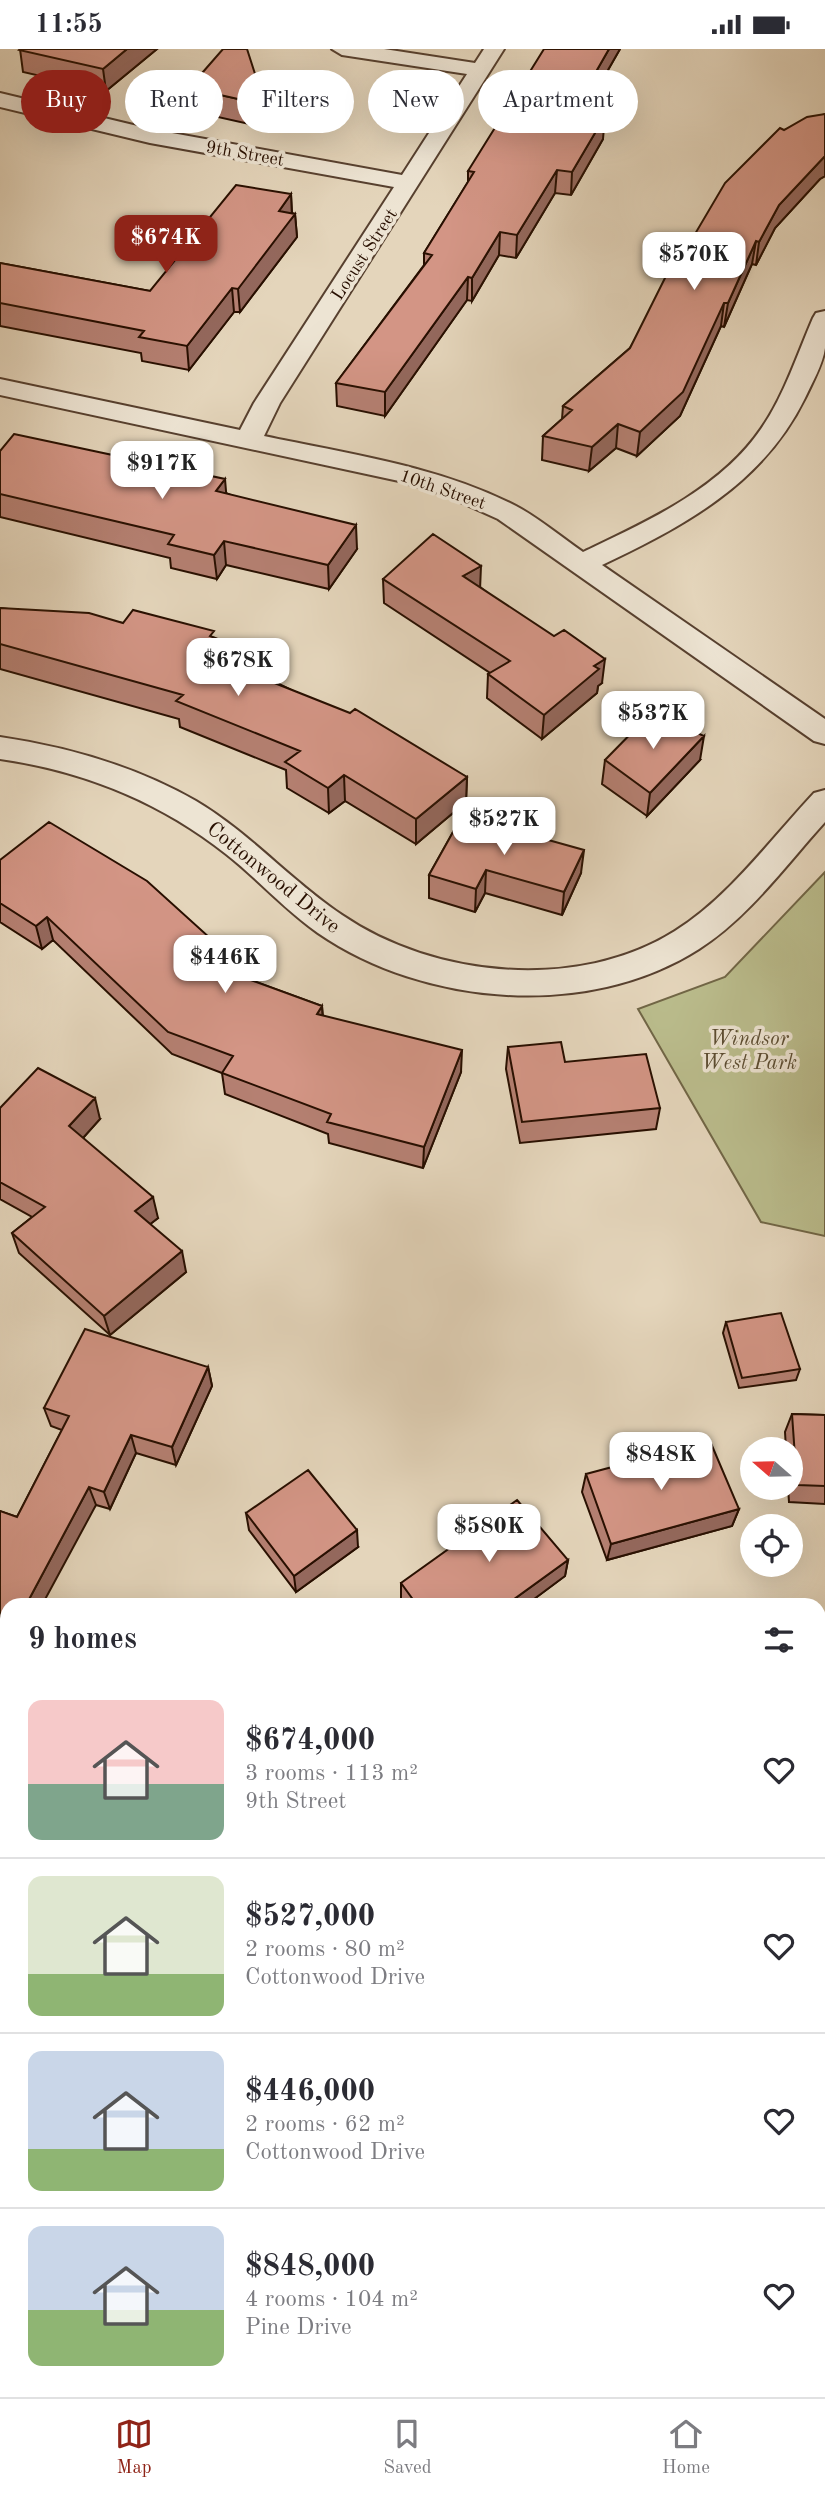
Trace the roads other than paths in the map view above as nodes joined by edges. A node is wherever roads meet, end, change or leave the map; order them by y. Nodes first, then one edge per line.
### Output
1 (342, 49) edge
2 (494, 49) edge
3 (481, 69) junction
4 (0, 100) edge
5 (409, 183) junction
6 (825, 319) edge
7 (0, 387) edge
8 (248, 440) junction
9 (582, 563) junction
10 (825, 734) edge
11 (0, 748) edge
12 (825, 801) edge

1 - 3 street
2 - 3 street, Locust Street
3 - 5 street, Locust Street
4 - 5 street, 9th Street
5 - 8 street, Locust Street
6 - 9 street
7 - 8 street, 10th Street
8 - 9 street, 10th Street
9 - 10 street, 10th Street
11 - 12 street, Cottonwood Drive

